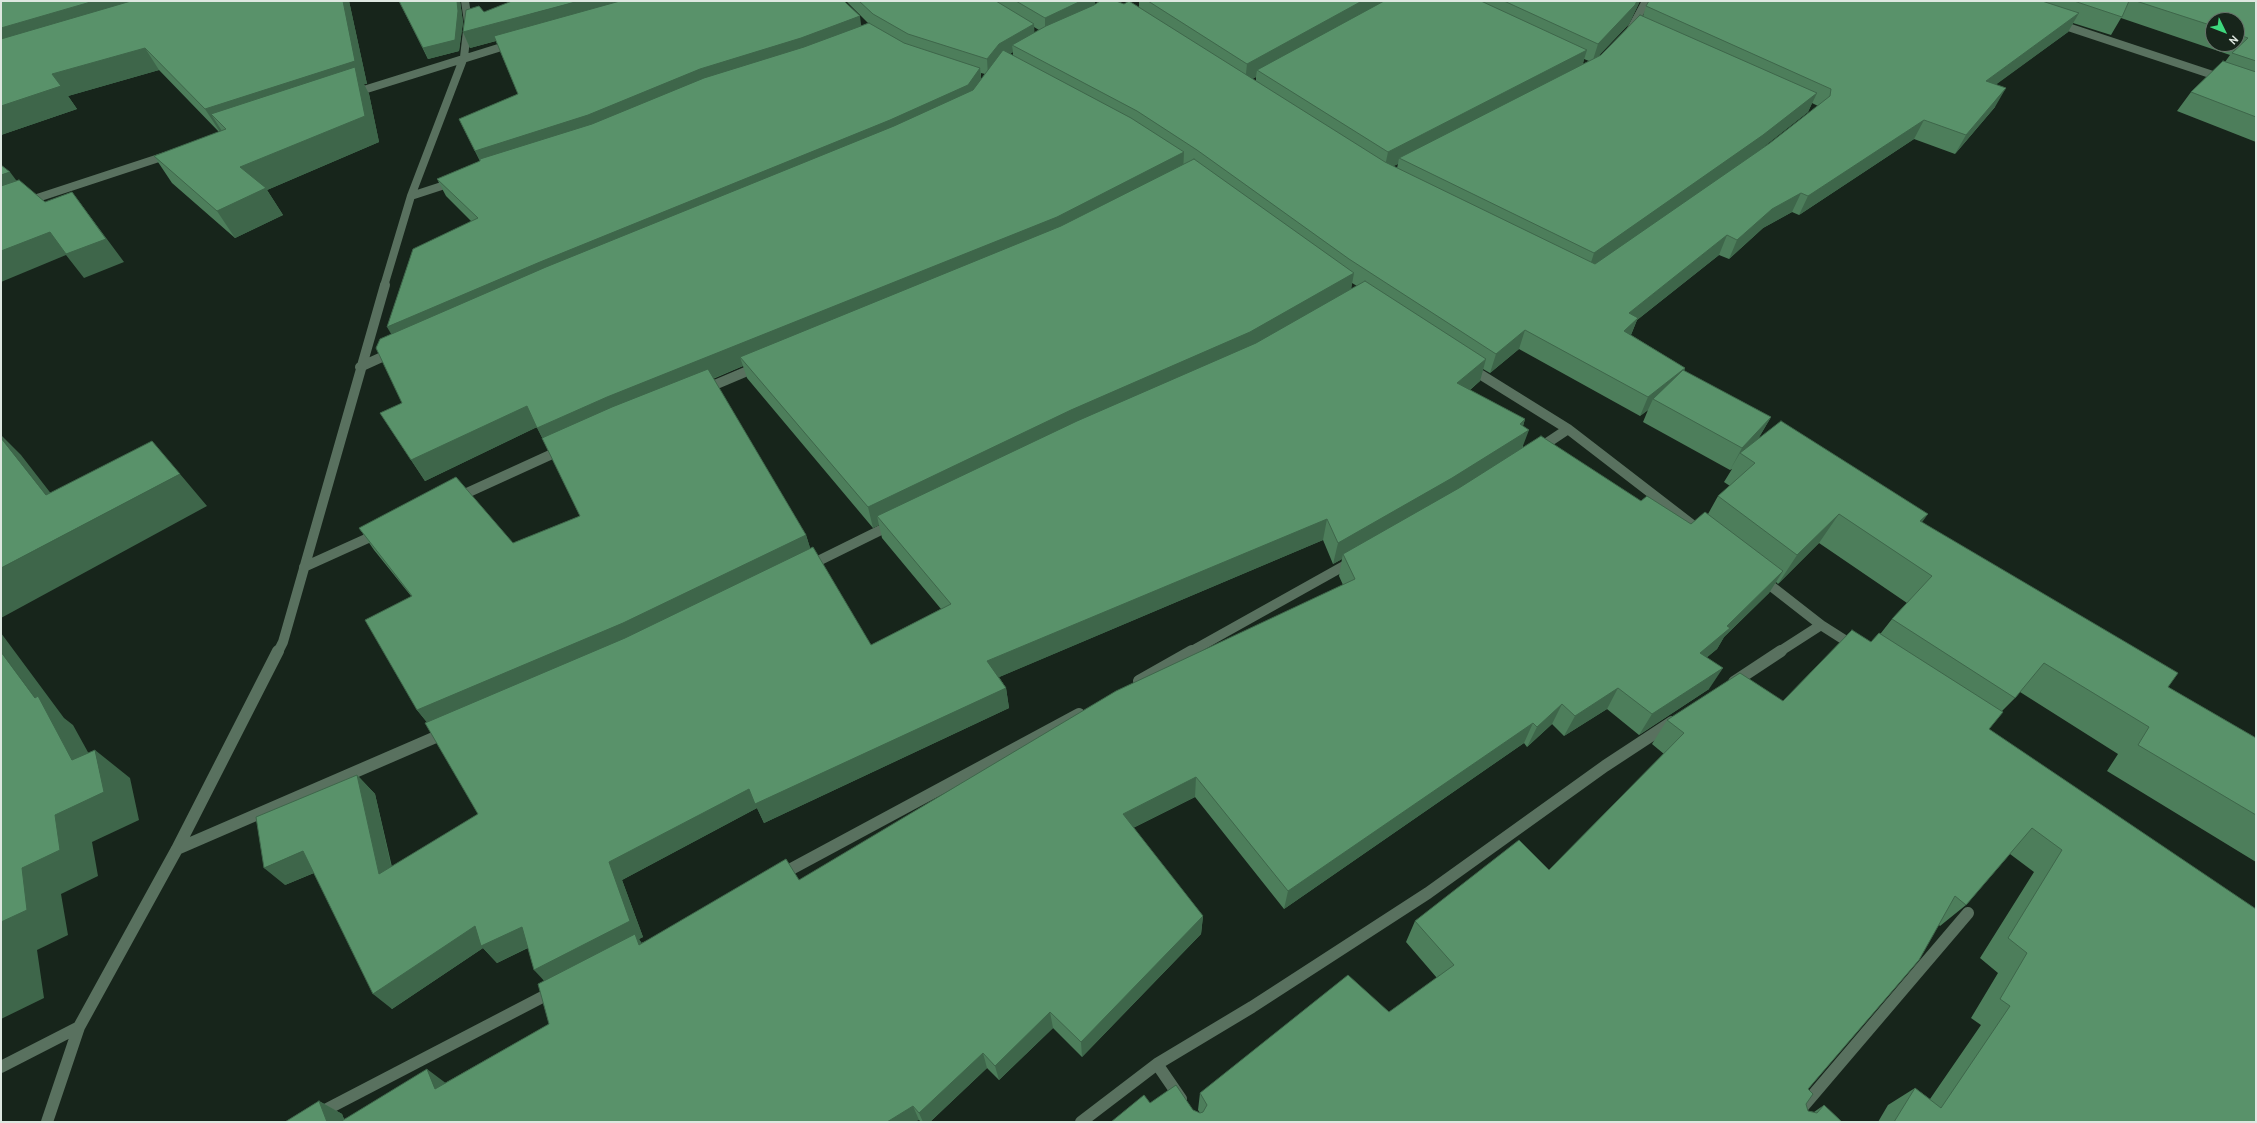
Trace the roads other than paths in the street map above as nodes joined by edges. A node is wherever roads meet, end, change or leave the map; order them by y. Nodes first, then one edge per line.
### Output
1 (465, 1) edge
2 (1646, 1) edge
3 (475, 20) edge
4 (468, 22) junction
5 (2052, 22) edge
6 (1633, 29) edge
7 (517, 42) edge
8 (464, 57) junction
9 (2226, 80) edge
10 (350, 94) edge
11 (175, 152) edge
12 (463, 179) edge
13 (411, 196) junction
14 (1, 210) edge
15 (400, 349) edge
16 (1460, 362) edge
17 (764, 364) edge
18 (360, 367) junction
19 (699, 391) edge
20 (1568, 430) junction
21 (569, 447) edge
22 (1529, 455) edge
23 (446, 502) edge
24 (902, 520) edge
25 (382, 531) edge
26 (1704, 534) edge
27 (1360, 557) edge
28 (304, 567) junction
29 (804, 568) edge
30 (1754, 573) edge
31 (1821, 625) junction
32 (1861, 651) edge
33 (1126, 688) edge
34 (1723, 689) edge
35 (1091, 707) edge
36 (1684, 715) edge
37 (454, 729) edge
38 (178, 849) junction
39 (773, 879) edge
40 (1968, 913) edge
41 (564, 986) edge
42 (79, 1027) junction
43 (1157, 1064) junction
44 (1, 1067) edge
45 (1188, 1109) edge
46 (48, 1122) edge
47 (302, 1122) edge
48 (1081, 1122) edge
49 (1790, 1122) edge

1 - 4 street
2 - 6 street
3 - 4 street
4 - 8 street
5 - 9 street
7 - 8 street
8 - 10 street
8 - 13 street
11 - 14 street
12 - 13 street
13 - 18 street
15 - 18 street
16 - 20 street
17 - 19 street
18 - 28 street
20 - 22 street
20 - 26 street
21 - 23 street
24 - 29 street
25 - 28 street
27 - 33 street
28 - 38 street
30 - 31 street
31 - 32 street
31 - 34 street
35 - 39 street
36 - 43 street
37 - 38 street
38 - 42 street
40 - 49 street
41 - 47 street
42 - 44 street
42 - 46 street
43 - 45 street
43 - 48 street

